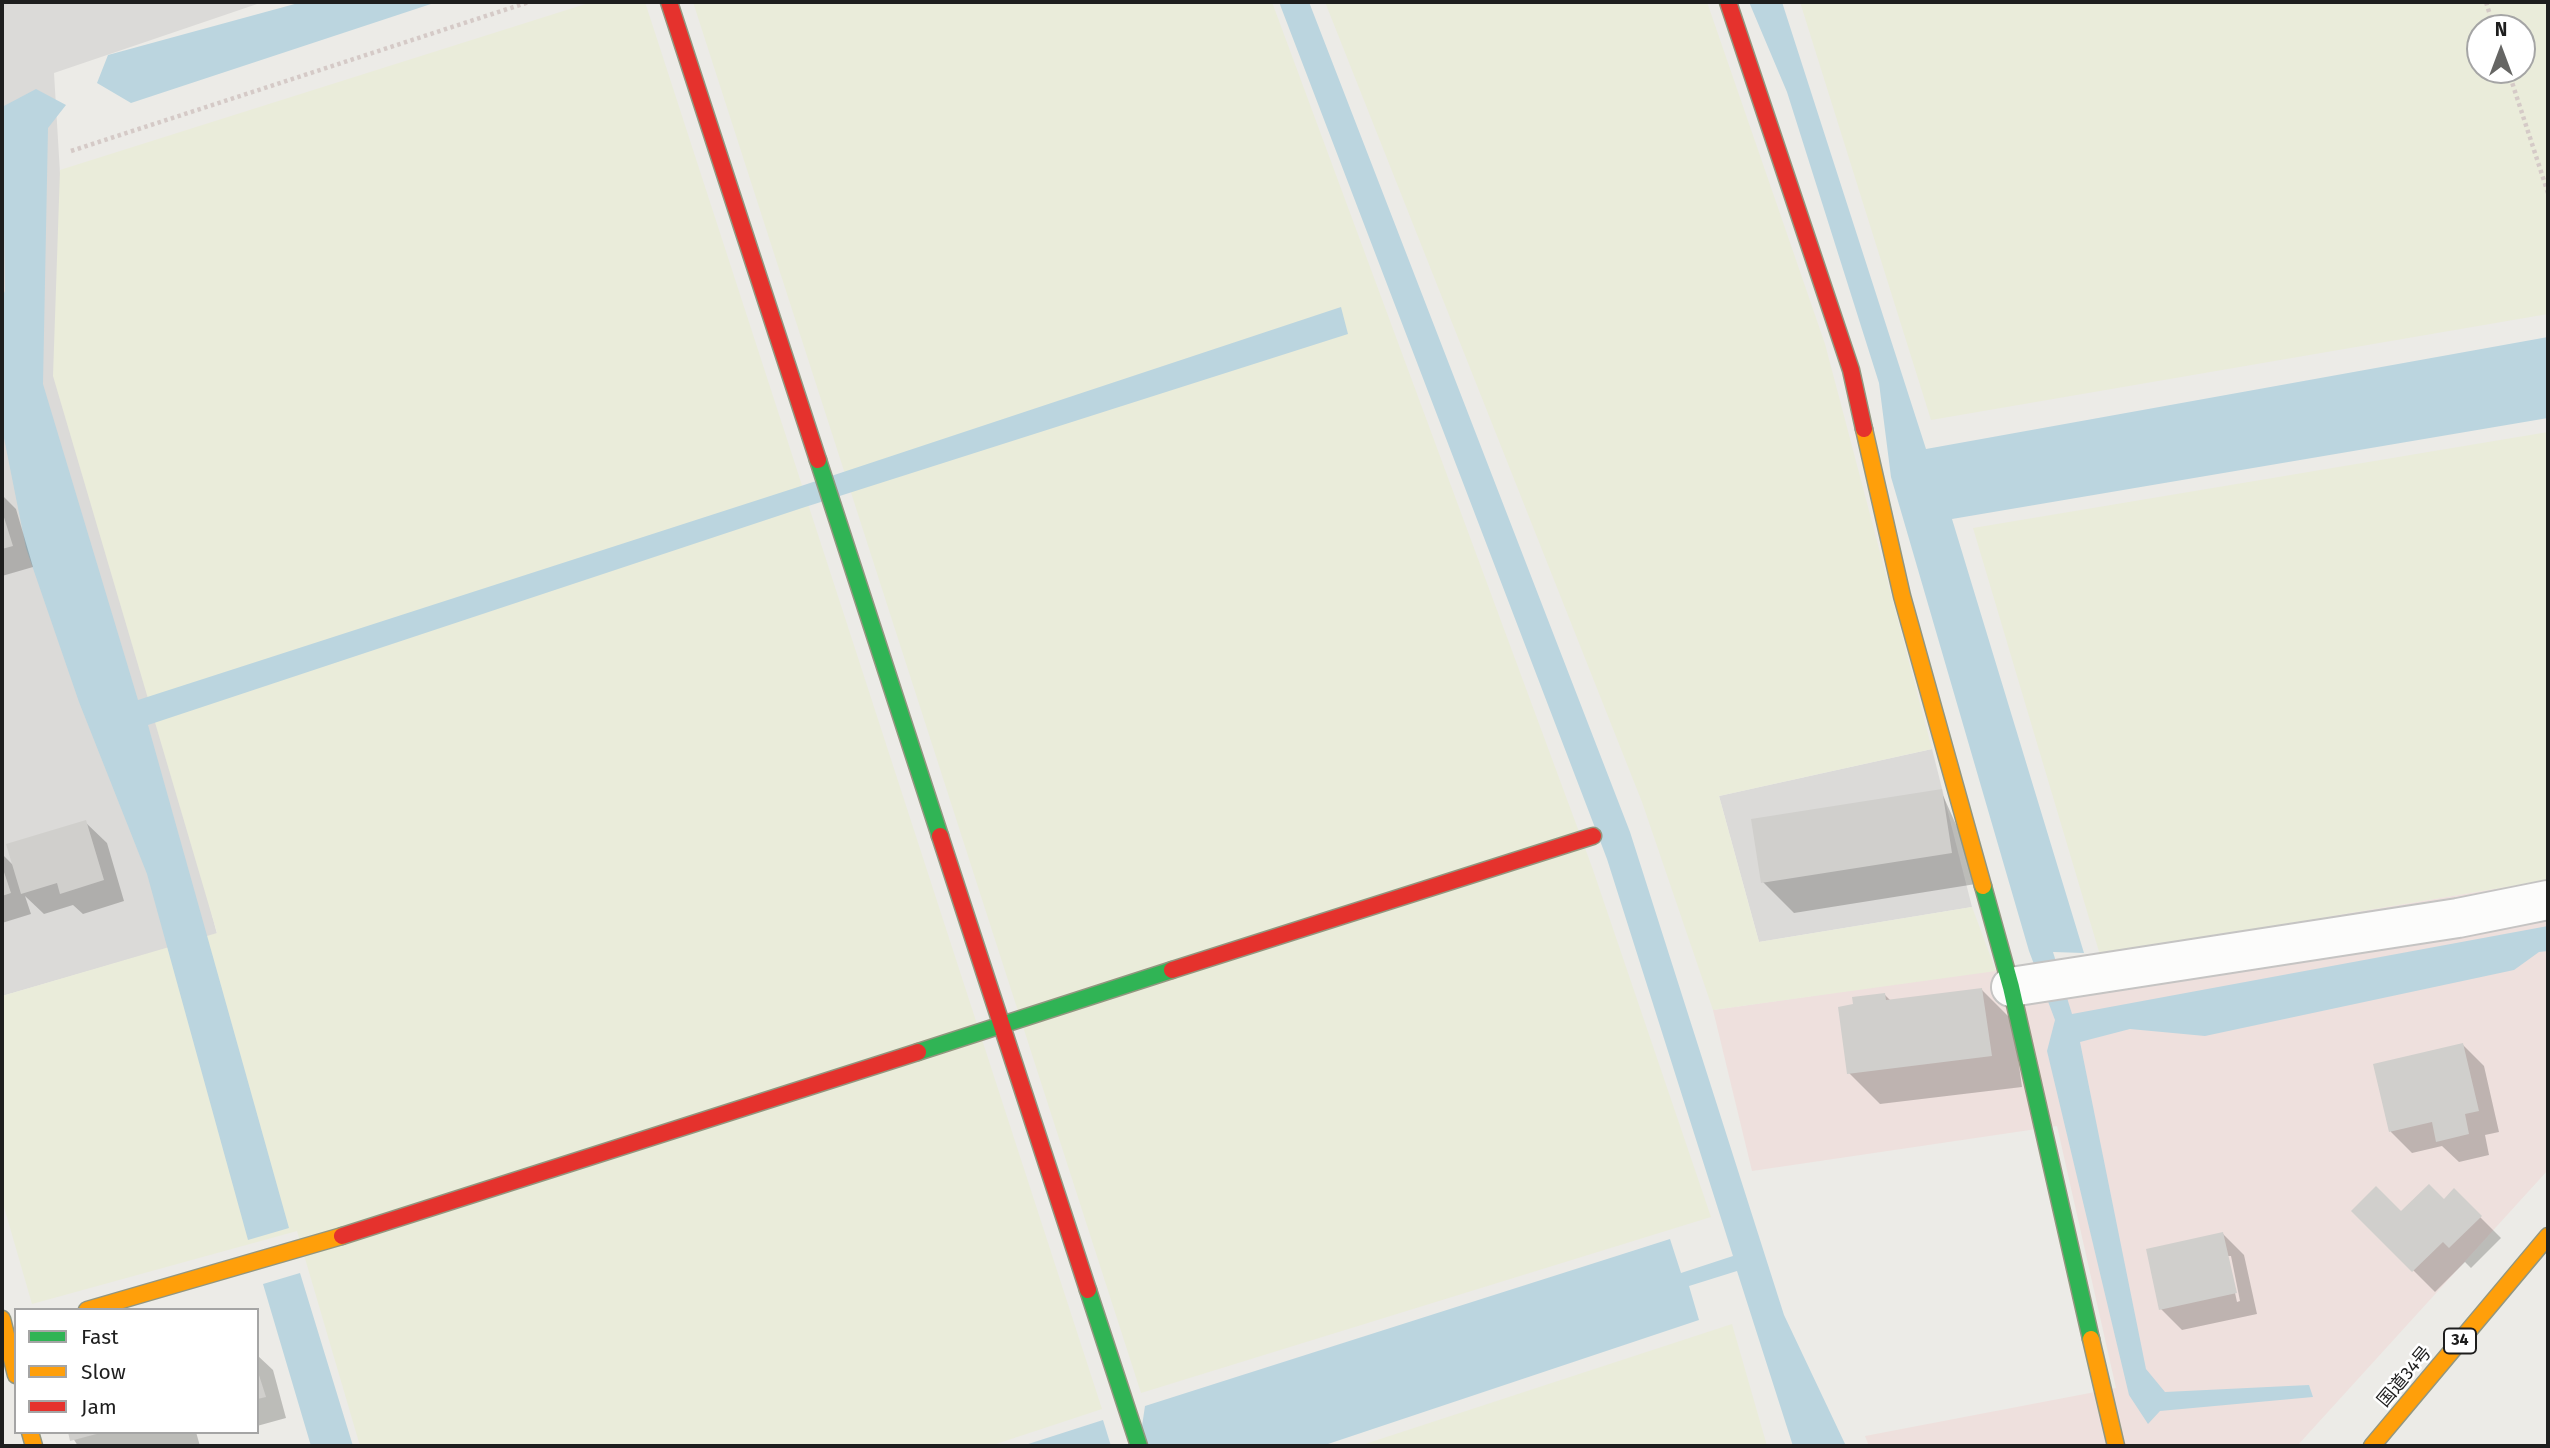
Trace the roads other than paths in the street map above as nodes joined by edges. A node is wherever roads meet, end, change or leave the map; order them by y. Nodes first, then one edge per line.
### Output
1 (669, 2) edge
2 (1728, 2) edge
3 (1592, 836) dead end
4 (2548, 900) edge
5 (2011, 987) junction
6 (1001, 1024) junction
7 (2548, 1236) edge
8 (93, 1308) edge
9 (6, 1329) edge
10 (14, 1366) edge
11 (1138, 1443) edge
12 (2116, 1446) edge
13 (2372, 1446) edge

1 - 6 main road
2 - 5 main road
3 - 6 main road
4 - 5 street
5 - 12 main road
6 - 8 main road
6 - 11 main road
7 - 13 main road, 国道34号 / 34
9 - 10 main road

